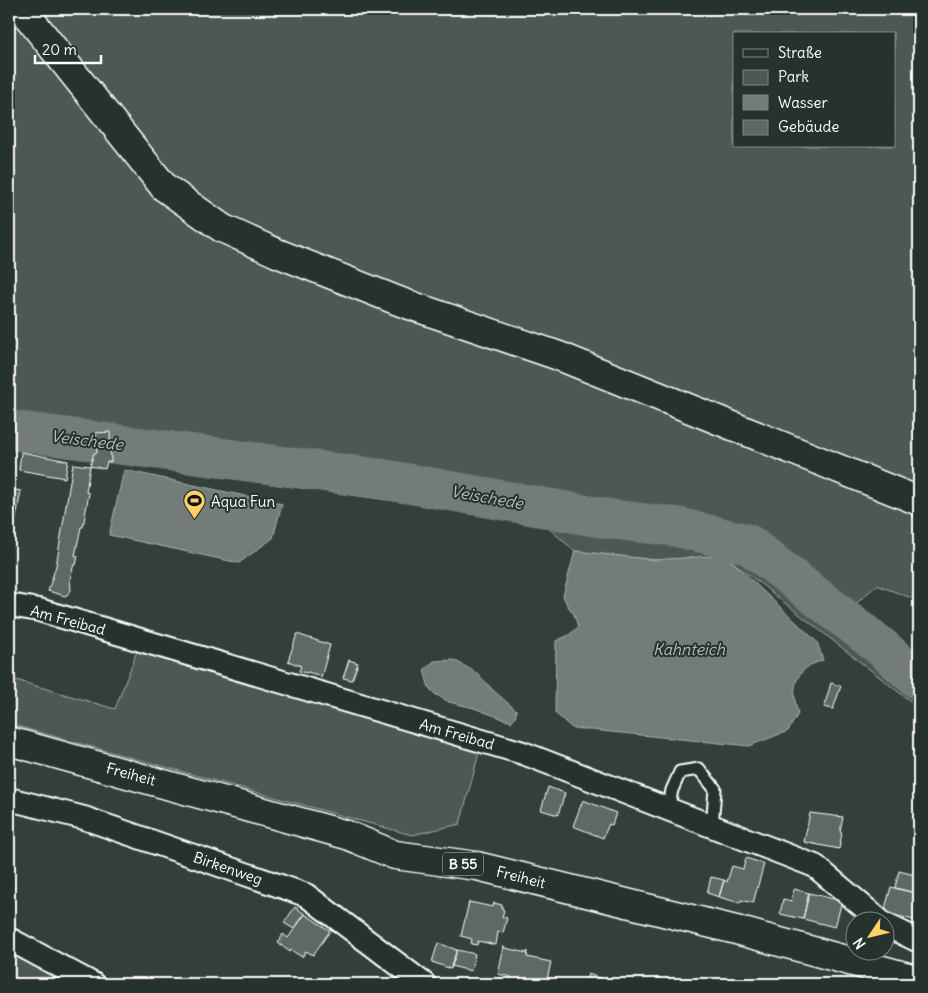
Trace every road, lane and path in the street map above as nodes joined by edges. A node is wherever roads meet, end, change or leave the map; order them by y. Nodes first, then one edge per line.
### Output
1 (22, 9) edge
2 (919, 501) edge
3 (9, 605) edge
4 (9, 741) edge
5 (9, 799) edge
6 (668, 810) junction
7 (712, 827) junction
8 (867, 910) edge
9 (896, 929) edge
10 (9, 938) edge
11 (919, 941) edge
12 (919, 980) edge
13 (93, 984) edge
14 (424, 984) edge

1 - 2 main road
3 - 6 street, Am Freibad
4 - 12 main road, Freiheit / B 55
5 - 14 street, Birkenweg
6 - 7 street, Am Freibad
6 - 7 lane
7 - 8 street, Am Freibad
9 - 11 street
10 - 13 street

